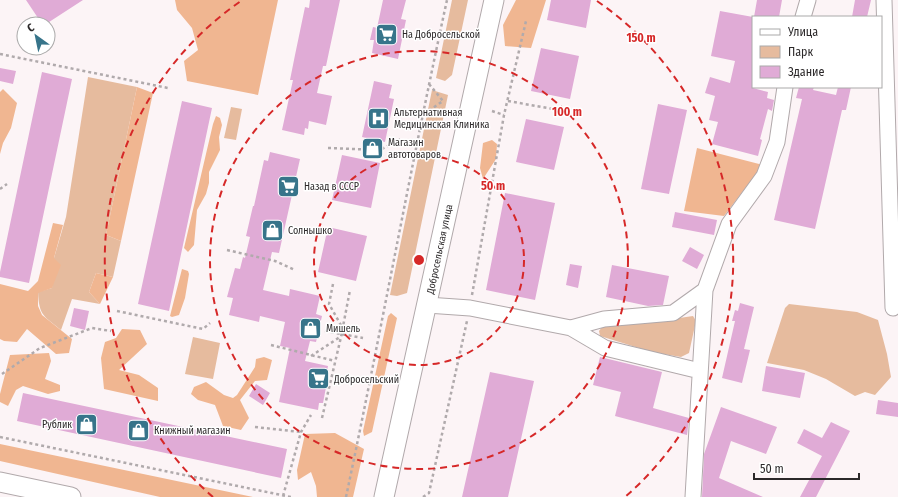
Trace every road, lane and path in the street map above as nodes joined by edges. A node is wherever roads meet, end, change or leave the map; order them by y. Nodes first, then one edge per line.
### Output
1 (447, 0) edge
2 (494, 0) edge
3 (808, 0) edge
4 (884, 0) edge
5 (803, 16) edge
6 (526, 21) dead end
7 (0, 54) edge
8 (892, 71) edge
9 (429, 84) junction
10 (168, 88) dead end
11 (785, 88) edge
12 (508, 101) junction
13 (492, 111) dead end
14 (423, 114) junction
15 (581, 114) dead end
16 (401, 140) dead end
17 (328, 148) dead end
18 (7, 184) dead end
19 (0, 189) edge
20 (228, 250) dead end
21 (295, 270) dead end
22 (333, 284) dead end
23 (350, 290) dead end
24 (705, 290) junction
25 (427, 305) junction
26 (893, 308) dead end
27 (117, 311) dead end
28 (210, 323) dead end
29 (342, 327) junction
30 (571, 328) junction
31 (325, 330) dead end
32 (111, 331) dead end
33 (341, 335) junction
34 (363, 338) dead end
35 (271, 345) dead end
36 (311, 356) junction
37 (335, 361) junction
38 (700, 371) junction
39 (2, 374) dead end
40 (311, 415) dead end
41 (322, 418) dead end
42 (255, 427) dead end
43 (300, 432) junction
44 (0, 437) edge
45 (0, 482) edge
46 (429, 493) dead end
47 (283, 496) junction
48 (71, 497) edge
49 (292, 497) edge
50 (346, 497) edge
51 (384, 497) edge
52 (428, 497) edge
53 (693, 497) edge

1 - 9 path
2 - 25 main road, Добросельская улица
3 - 5 street
4 - 8 street
6 - 12 path
7 - 10 path
8 - 26 street
9 - 14 path
9 - 14 path
11 - 24 street
12 - 13 path
12 - 15 path
14 - 50 path
16 - 17 path
18 - 19 path
20 - 21 path
22 - 29 path
23 - 29 path
24 - 30 street
24 - 38 street
25 - 30 street
25 - 51 main road, Добросельская улица
27 - 28 path
29 - 33 path
30 - 38 street
31 - 33 path
32 - 39 path
33 - 34 path
33 - 36 path
33 - 37 path
35 - 36 path
36 - 37 path
37 - 41 path
38 - 53 street
40 - 43 path
42 - 43 path
43 - 47 path
44 - 47 path
45 - 48 main road
46 - 52 path
47 - 49 path

